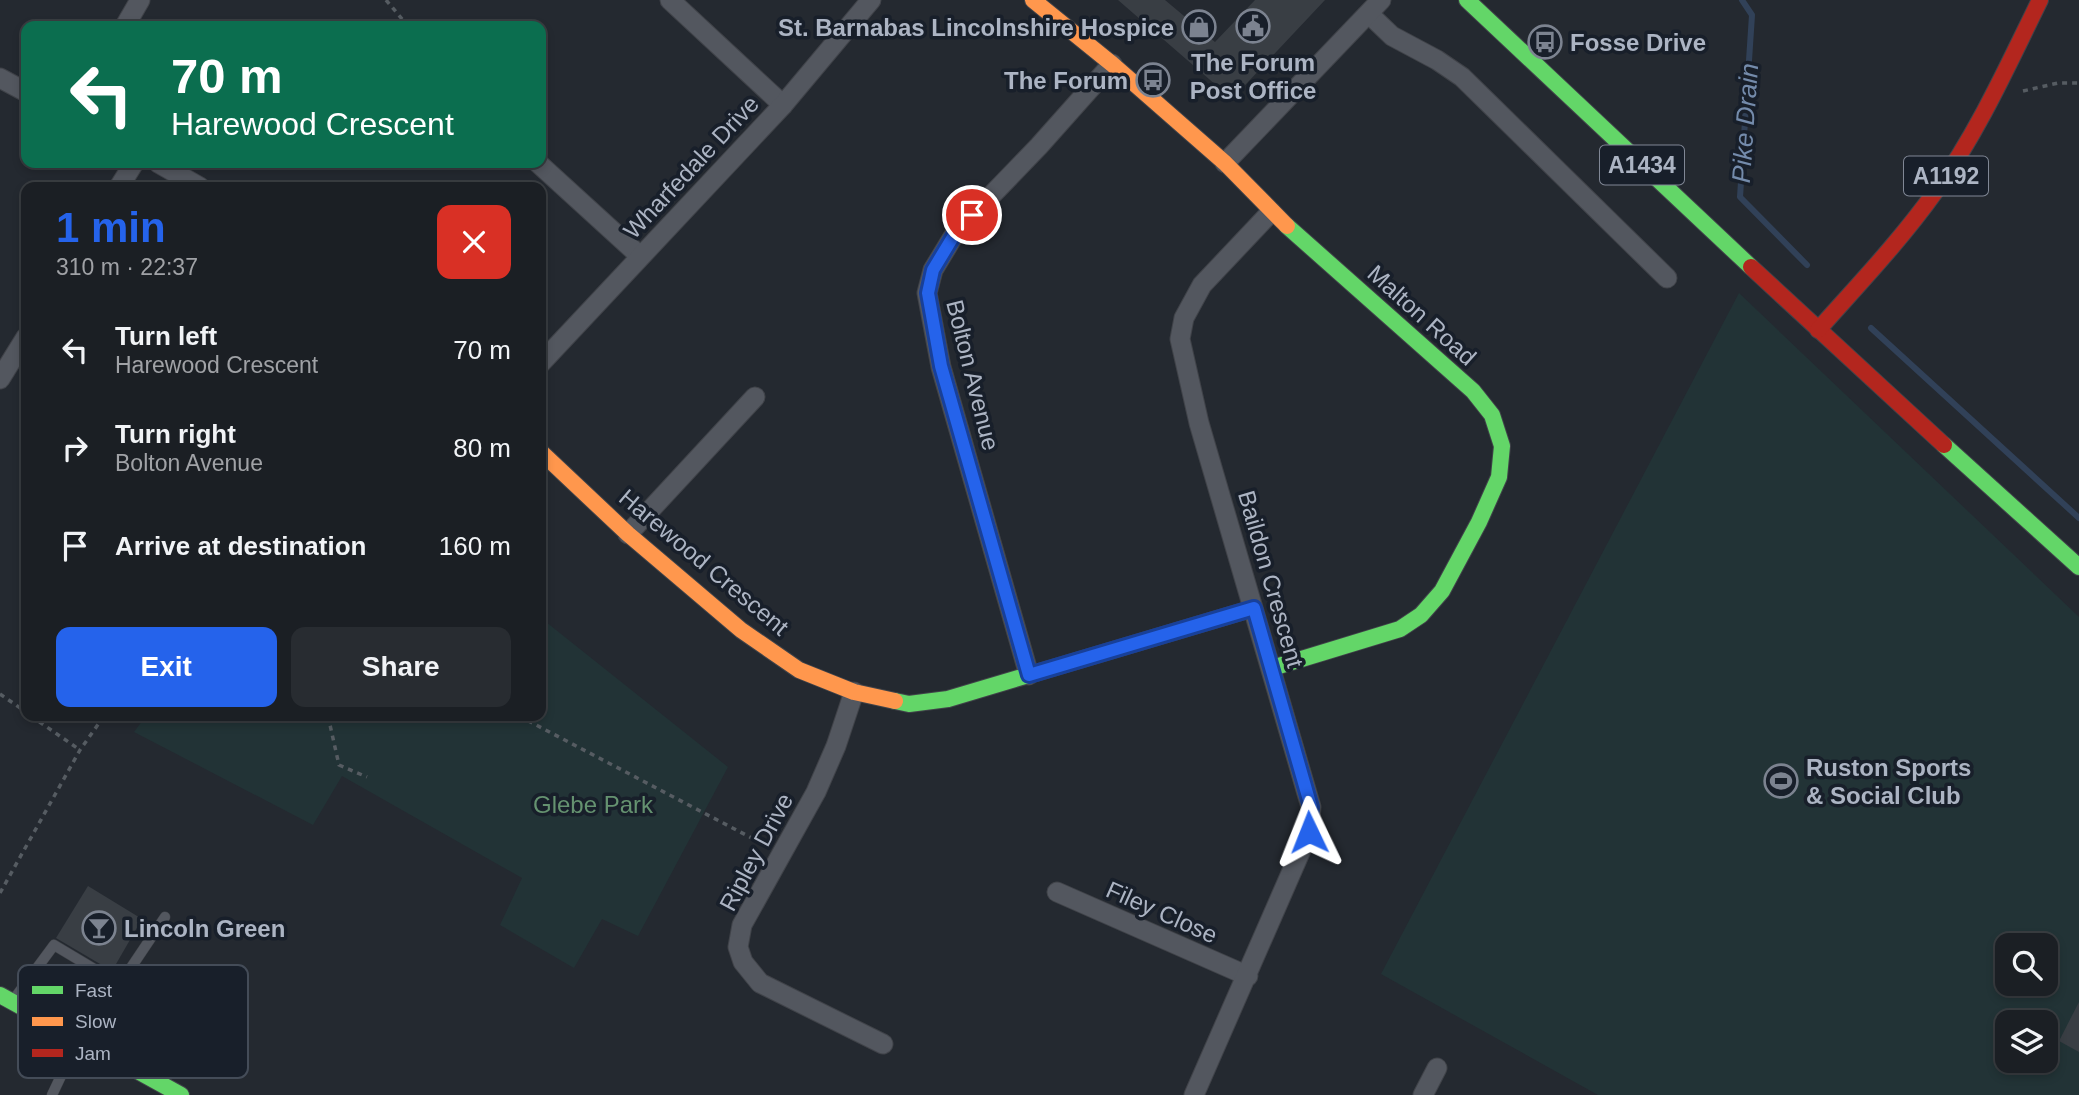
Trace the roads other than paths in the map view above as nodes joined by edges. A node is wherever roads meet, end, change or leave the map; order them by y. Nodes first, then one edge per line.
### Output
1 (141, 0) edge
2 (670, 0) edge
3 (871, 0) edge
4 (1033, 0) edge
5 (1466, 0) edge
6 (2040, 0) edge
7 (1373, 5) edge
8 (128, 21) edge
9 (1112, 64) junction
10 (0, 78) edge
11 (21, 89) edge
12 (783, 104) junction
13 (1225, 163) junction
14 (167, 168) edge
15 (543, 168) edge
16 (191, 182) edge
17 (1271, 212) junction
18 (640, 256) junction
19 (1667, 278) dead end
20 (1818, 330) junction
21 (21, 345) edge
22 (546, 358) edge
23 (0, 379) edge
24 (755, 397) dead end
25 (546, 457) edge
26 (628, 534) junction
27 (2079, 567) edge
28 (1254, 608) junction
29 (1272, 668) junction
30 (1029, 675) junction
31 (854, 692) junction
32 (1056, 892) dead end
33 (165, 917) dead end
34 (36, 965) edge
35 (88, 965) edge
36 (133, 965) edge
37 (1248, 976) junction
38 (18, 986) edge
39 (6, 999) edge
40 (883, 1044) dead end
41 (1437, 1068) dead end
42 (60, 1078) edge
43 (150, 1078) edge
44 (52, 1095) edge
45 (181, 1095) edge
46 (1194, 1095) edge
47 (1423, 1095) edge

1 - 8 street
2 - 12 street
3 - 12 street, Wharfedale Drive
4 - 9 street, Malton Road
5 - 20 street, A1434
6 - 20 street, A1192
7 - 13 street
7 - 19 street
9 - 13 street, Malton Road
9 - 30 street, Bolton Avenue
10 - 11 street
12 - 18 street, Wharfedale Drive
13 - 17 street, Malton Road
14 - 16 street
15 - 18 street
17 - 28 street, Baildon Crescent
17 - 29 street, Malton Road
18 - 22 street, Wharfedale Drive
20 - 27 street, A1434
21 - 23 street
24 - 26 street
25 - 26 street, Harewood Crescent
26 - 31 street, Harewood Crescent
28 - 29 street, Baildon Crescent
28 - 30 street, Harewood Crescent
29 - 37 street, Baildon Crescent
30 - 31 street, Harewood Crescent
31 - 40 street, Ripley Drive
32 - 37 street, Filey Close
33 - 36 lane
34 - 35 lane
37 - 46 street, Baildon Crescent
38 - 39 lane
41 - 47 street
42 - 44 lane
43 - 45 street

